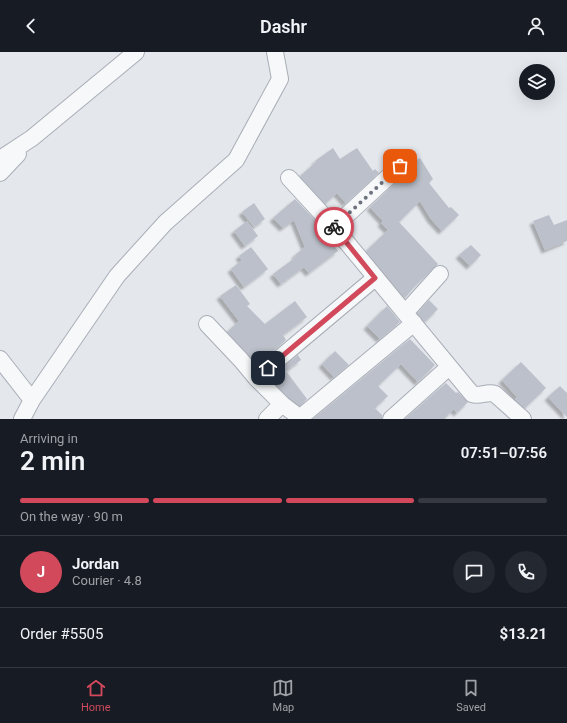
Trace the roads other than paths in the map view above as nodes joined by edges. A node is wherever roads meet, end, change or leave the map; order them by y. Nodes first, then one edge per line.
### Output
1 (136, 52) edge
2 (275, 52) edge
3 (32, 138) junction
4 (0, 159) edge
5 (400, 166) dead end
6 (0, 174) edge
7 (289, 178) dead end
8 (334, 227) junction
9 (440, 274) dead end
10 (375, 278) junction
11 (409, 318) junction
12 (207, 324) dead end
13 (0, 359) edge
14 (449, 367) junction
15 (256, 378) junction
16 (32, 400) junction
17 (282, 404) junction
18 (22, 419) edge
19 (267, 419) edge
20 (392, 419) edge
21 (523, 419) edge

1 - 3 street
2 - 16 street
3 - 4 street
3 - 6 street
5 - 8 street
7 - 8 street
8 - 10 street
9 - 11 street
10 - 11 street
10 - 15 street
11 - 14 street
11 - 17 street
12 - 15 street
13 - 16 street
14 - 20 street
14 - 21 street
15 - 17 street
16 - 18 street
17 - 19 street

